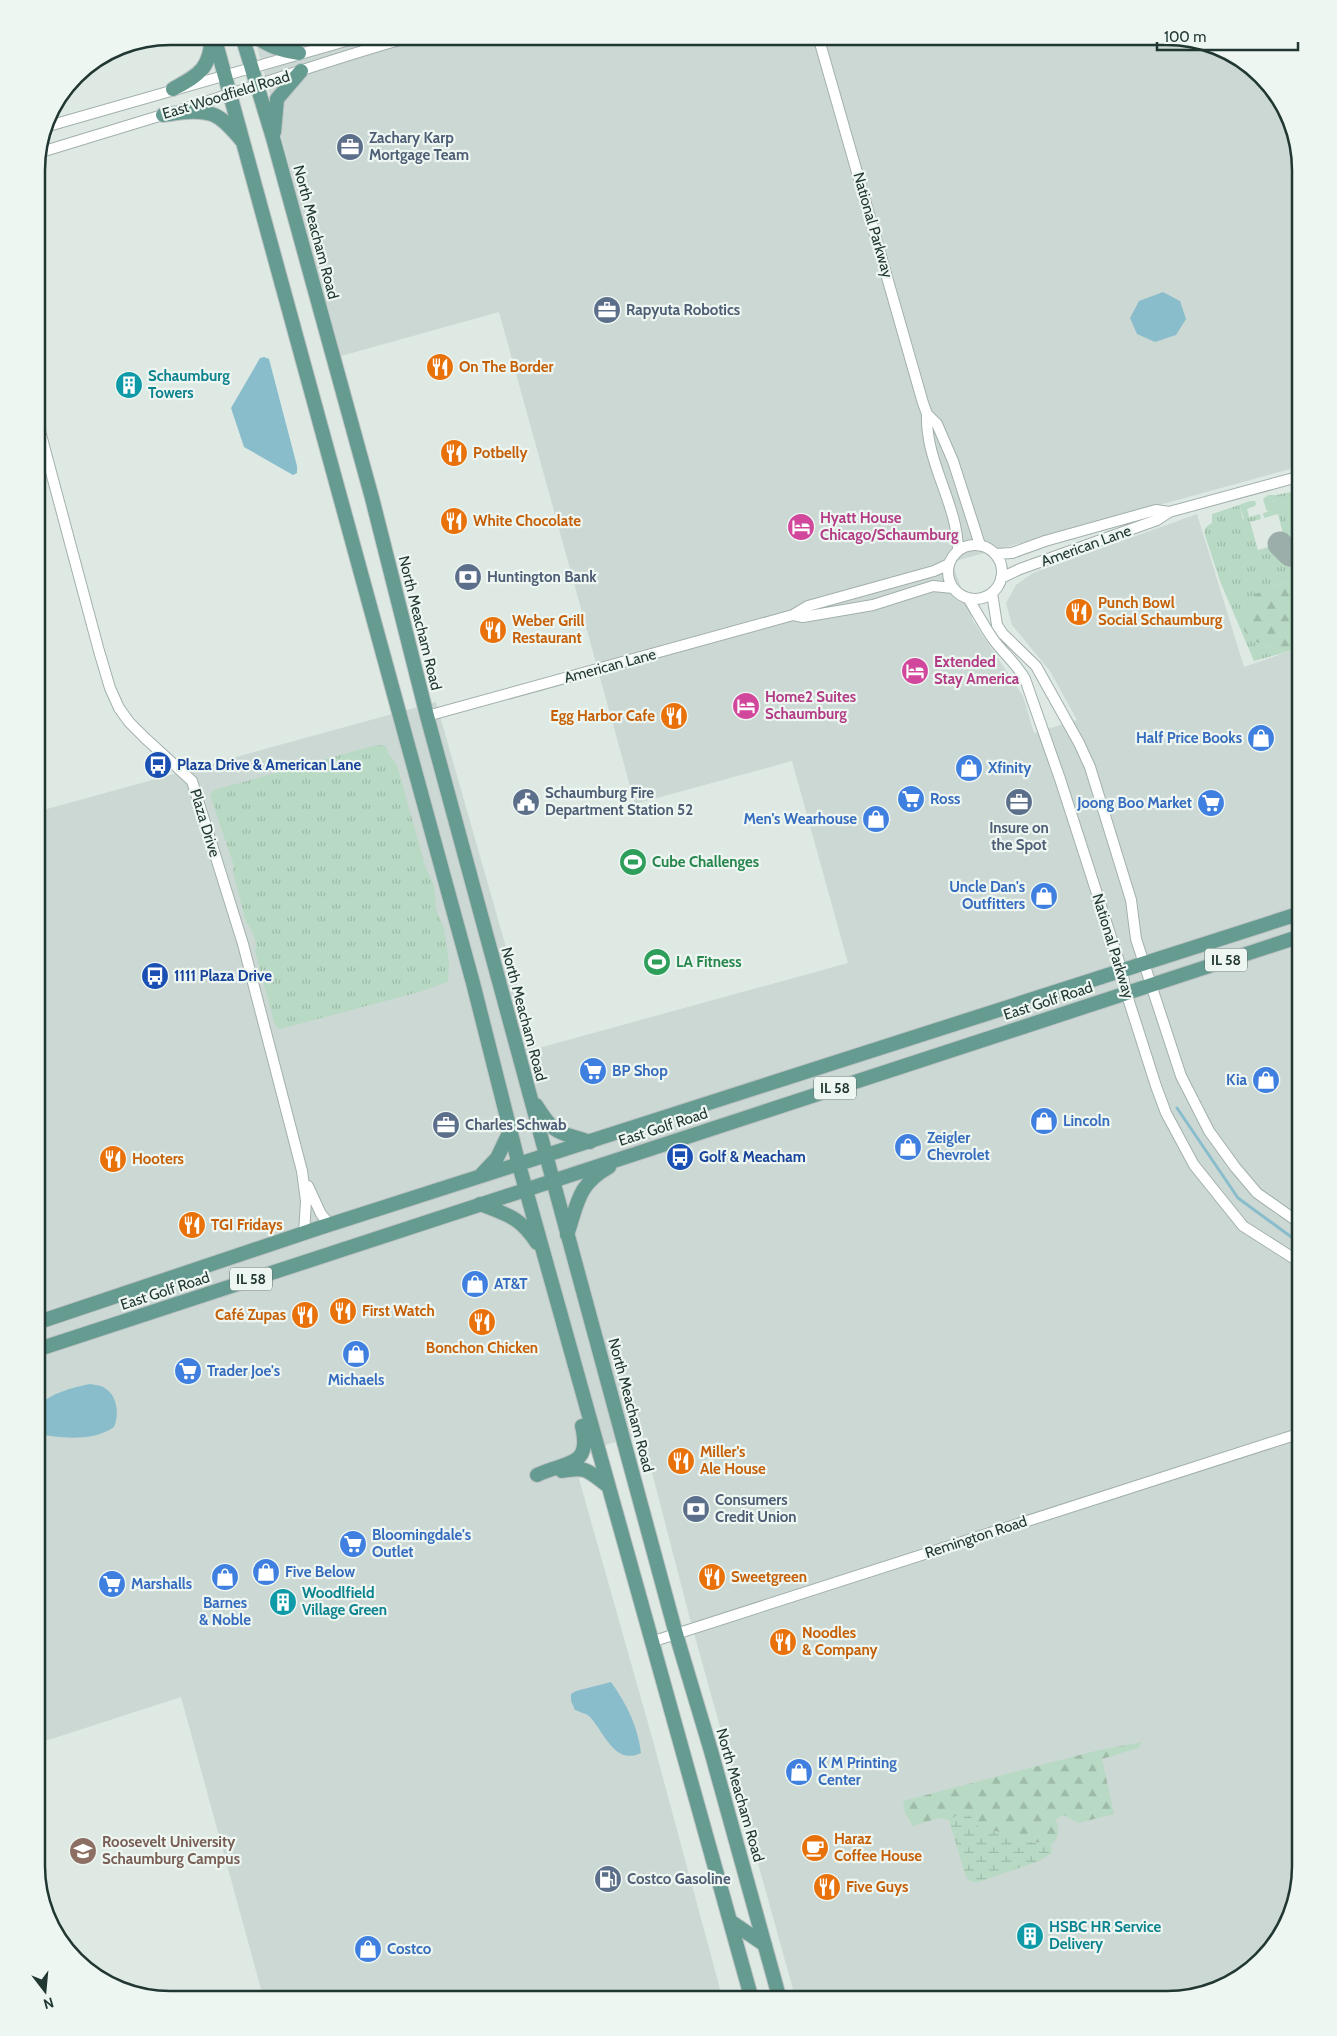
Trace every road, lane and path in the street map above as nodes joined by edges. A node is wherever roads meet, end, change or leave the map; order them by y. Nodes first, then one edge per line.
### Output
1 (212, 45) edge
2 (216, 45) edge
3 (244, 45) edge
4 (271, 45) edge
5 (329, 45) edge
6 (383, 45) edge
7 (821, 45) edge
8 (299, 53) junction
9 (251, 69) junction
10 (301, 71) junction
11 (226, 75) junction
12 (257, 86) junction
13 (174, 90) junction
14 (231, 94) junction
15 (163, 115) junction
16 (53, 125) edge
17 (273, 138) junction
18 (245, 144) junction
19 (46, 150) edge
20 (928, 414) junction
21 (45, 450) edge
22 (1292, 478) edge
23 (1169, 512) junction
24 (980, 545) junction
25 (958, 551) junction
26 (996, 554) junction
27 (949, 564) junction
28 (1002, 578) junction
29 (953, 588) junction
30 (992, 593) junction
31 (968, 598) junction
32 (793, 615) junction
33 (427, 716) junction
34 (1292, 917) edge
35 (1292, 939) edge
36 (1144, 964) junction
37 (1122, 971) junction
38 (1150, 984) junction
39 (1126, 992) junction
40 (528, 1092) junction
41 (511, 1129) junction
42 (590, 1142) junction
43 (635, 1153) junction
44 (546, 1157) junction
45 (519, 1165) junction
46 (302, 1171) junction
47 (477, 1178) junction
48 (552, 1180) junction
49 (526, 1188) junction
50 (480, 1204) junction
51 (1292, 1218) edge
52 (330, 1225) junction
53 (304, 1234) junction
54 (567, 1236) junction
55 (544, 1253) junction
56 (1292, 1257) edge
57 (45, 1320) edge
58 (568, 1340) junction
59 (45, 1347) edge
60 (1292, 1436) edge
61 (608, 1486) junction
62 (676, 1634) junction
63 (651, 1642) junction
64 (730, 1922) junction
65 (765, 1945) junction
66 (749, 1991) edge
67 (778, 1991) edge

1 - 13 main road
2 - 11 main road
3 - 9 main road, North Meacham Road
4 - 8 main road
5 - 8 street, East Woodfield Road
6 - 10 street, East Woodfield Road
7 - 20 street, National Parkway
8 - 9 street, East Woodfield Road
9 - 11 street, East Woodfield Road
9 - 12 main road, North Meacham Road
10 - 12 street, East Woodfield Road
10 - 17 main road
11 - 13 street, East Woodfield Road
11 - 14 main road
12 - 14 street, East Woodfield Road
12 - 17 main road, North Meacham Road
13 - 16 street, East Woodfield Road
14 - 15 street, East Woodfield Road
14 - 18 main road
15 - 18 main road
15 - 19 street, East Woodfield Road
17 - 33 main road, North Meacham Road
18 - 41 main road
20 - 24 street, National Parkway
20 - 25 street, National Parkway
21 - 46 street, Plaza Drive
22 - 23 street, American Lane
23 - 26 street, American Lane
23 - 28 street, American Lane
24 - 25 street
24 - 26 street
25 - 27 street
26 - 28 street
27 - 29 street
27 - 32 street, American Lane
28 - 30 street
29 - 31 street
29 - 32 street, American Lane
30 - 31 street
30 - 36 street, National Parkway
31 - 37 street, National Parkway
32 - 33 street, American Lane
33 - 40 main road, North Meacham Road
34 - 36 main road, East Golf Road / IL 58
35 - 38 main road, East Golf Road / IL 58
36 - 37 main road, East Golf Road / IL 58
36 - 38 street, National Parkway
37 - 39 street, National Parkway
37 - 42 main road, East Golf Road / IL 58
38 - 39 main road, East Golf Road / IL 58
38 - 51 street, National Parkway
39 - 43 main road, East Golf Road / IL 58
39 - 56 street, National Parkway
40 - 42 main road
40 - 44 main road, North Meacham Road
41 - 45 main road
41 - 47 main road
42 - 44 main road, East Golf Road / IL 58
43 - 48 main road, East Golf Road / IL 58
43 - 54 main road
44 - 45 main road, East Golf Road / IL 58
44 - 48 main road, North Meacham Road
45 - 47 main road, East Golf Road / IL 58
45 - 49 main road
46 - 52 street, Plaza Drive
46 - 53 street, Plaza Drive
47 - 52 main road, East Golf Road / IL 58
48 - 49 main road, East Golf Road / IL 58
48 - 54 main road, North Meacham Road
49 - 50 main road, East Golf Road / IL 58
49 - 55 main road
50 - 55 main road
50 - 59 main road, East Golf Road / IL 58
52 - 53 main road, East Golf Road / IL 58
53 - 57 main road, East Golf Road / IL 58
54 - 62 main road, North Meacham Road
55 - 58 main road
58 - 61 main road
58 - 61 main road
60 - 62 street, Remington Road
61 - 63 main road
62 - 63 street, Remington Road
62 - 65 main road, North Meacham Road
63 - 64 main road
64 - 65 main road
64 - 66 main road
65 - 67 main road, North Meacham Road

